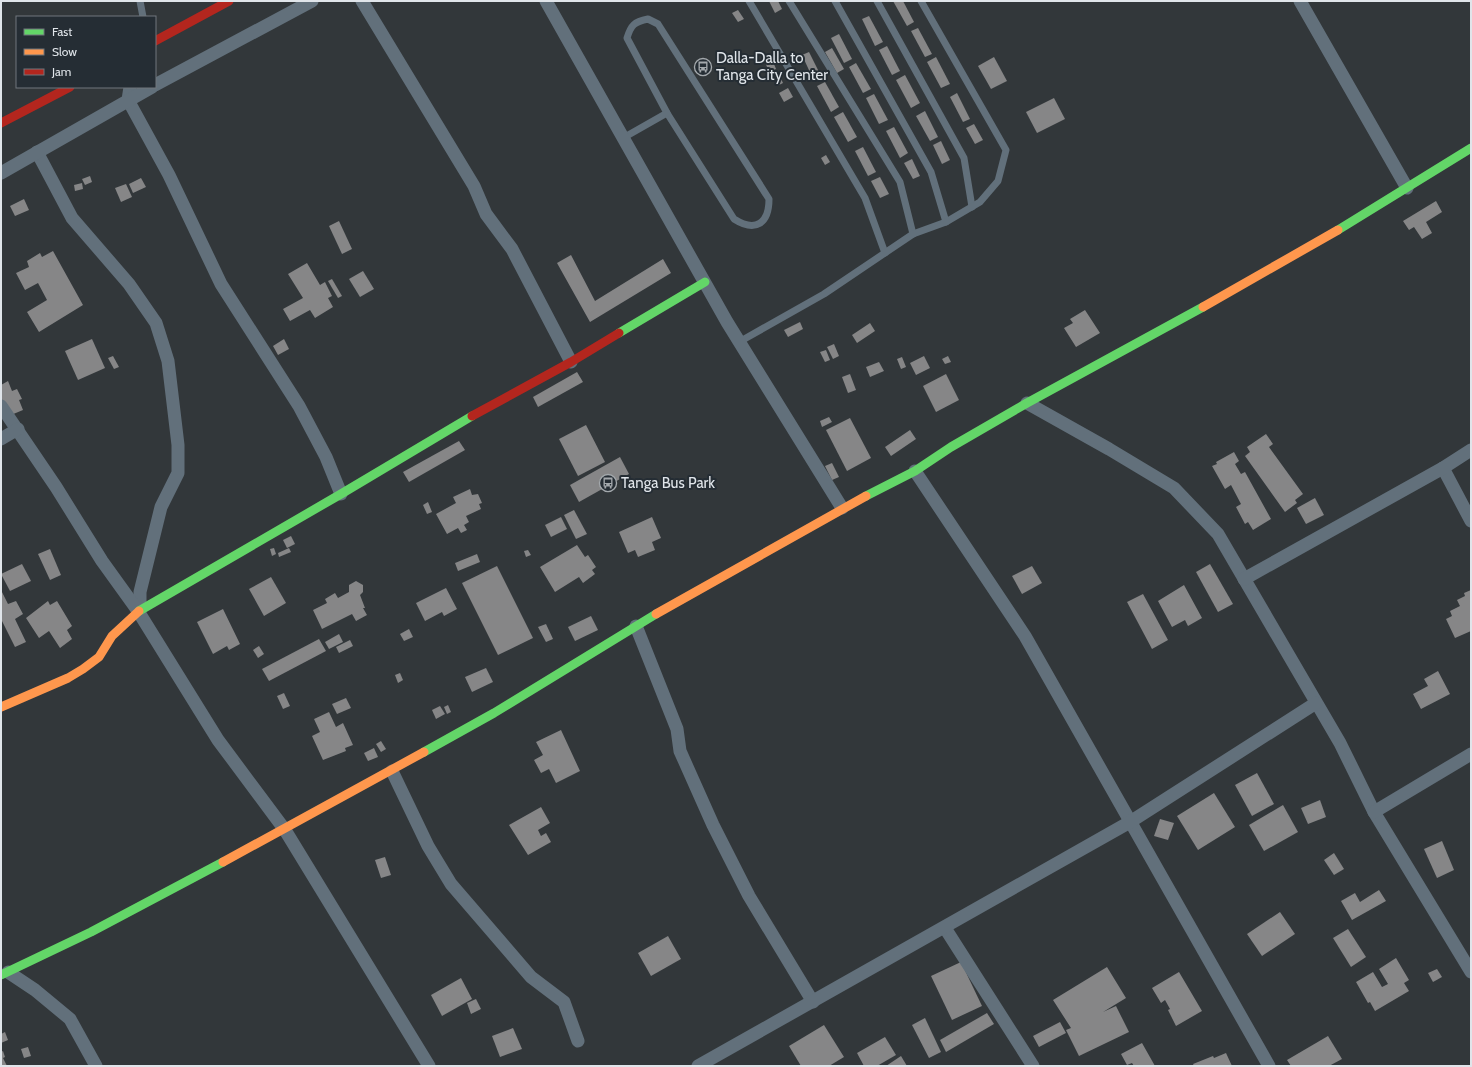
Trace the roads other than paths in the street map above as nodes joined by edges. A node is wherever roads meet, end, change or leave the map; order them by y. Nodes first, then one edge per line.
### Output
1 (140, 1) edge
2 (230, 1) edge
3 (312, 1) edge
4 (362, 1) edge
5 (546, 1) edge
6 (749, 1) edge
7 (789, 1) edge
8 (836, 1) edge
9 (876, 1) edge
10 (921, 1) edge
11 (1300, 1) edge
12 (143, 16) edge
13 (156, 40) edge
14 (156, 84) edge
15 (68, 88) edge
16 (130, 88) edge
17 (150, 88) edge
18 (128, 100) junction
19 (667, 113) junction
20 (1, 123) edge
21 (623, 138) junction
22 (1471, 148) edge
23 (37, 152) junction
24 (1, 172) edge
25 (1407, 188) junction
26 (972, 207) junction
27 (946, 222) junction
28 (913, 234) junction
29 (885, 253) junction
30 (705, 282) junction
31 (739, 342) junction
32 (571, 362) junction
33 (1027, 403) junction
34 (1, 406) edge
35 (18, 429) junction
36 (1, 439) edge
37 (1471, 450) edge
38 (1443, 468) junction
39 (915, 471) junction
40 (341, 494) junction
41 (842, 508) junction
42 (1471, 521) edge
43 (1244, 579) junction
44 (139, 610) junction
45 (636, 626) junction
46 (1316, 703) junction
47 (1, 707) edge
48 (1471, 754) edge
49 (392, 771) junction
50 (1374, 812) junction
51 (1130, 822) junction
52 (285, 830) junction
53 (945, 928) junction
54 (1471, 972) edge
55 (4, 973) edge
56 (813, 1002) junction
57 (578, 1041) dead end
58 (96, 1066) edge
59 (429, 1066) edge
60 (698, 1066) edge
61 (1033, 1066) edge
62 (1269, 1066) edge

1 - 12 lane
2 - 13 main road
3 - 14 street
4 - 32 street
5 - 21 street
6 - 29 lane
7 - 28 lane
8 - 27 lane
9 - 26 lane
10 - 26 lane
11 - 25 street
15 - 20 main road
16 - 18 street
17 - 18 street
18 - 23 street
18 - 40 street
19 - 19 lane
19 - 21 lane
21 - 30 street
22 - 25 main road
23 - 24 street
23 - 44 street
25 - 33 main road
26 - 27 lane
27 - 28 lane
28 - 29 lane
29 - 31 lane
30 - 31 street
30 - 32 main road
31 - 41 street
32 - 40 main road
33 - 39 main road
33 - 43 street
34 - 35 street
35 - 36 street
35 - 44 street
37 - 38 street
38 - 42 street
38 - 43 street
39 - 41 main road
39 - 51 street
40 - 44 main road
41 - 45 main road
43 - 46 street
44 - 47 main road
44 - 52 street
45 - 49 main road
45 - 56 street
46 - 50 street
46 - 51 street
48 - 50 street
49 - 52 main road
49 - 57 street
50 - 54 street
51 - 53 street
51 - 62 street
52 - 55 main road
52 - 59 street
53 - 56 street
53 - 61 street
55 - 58 street
56 - 60 street

